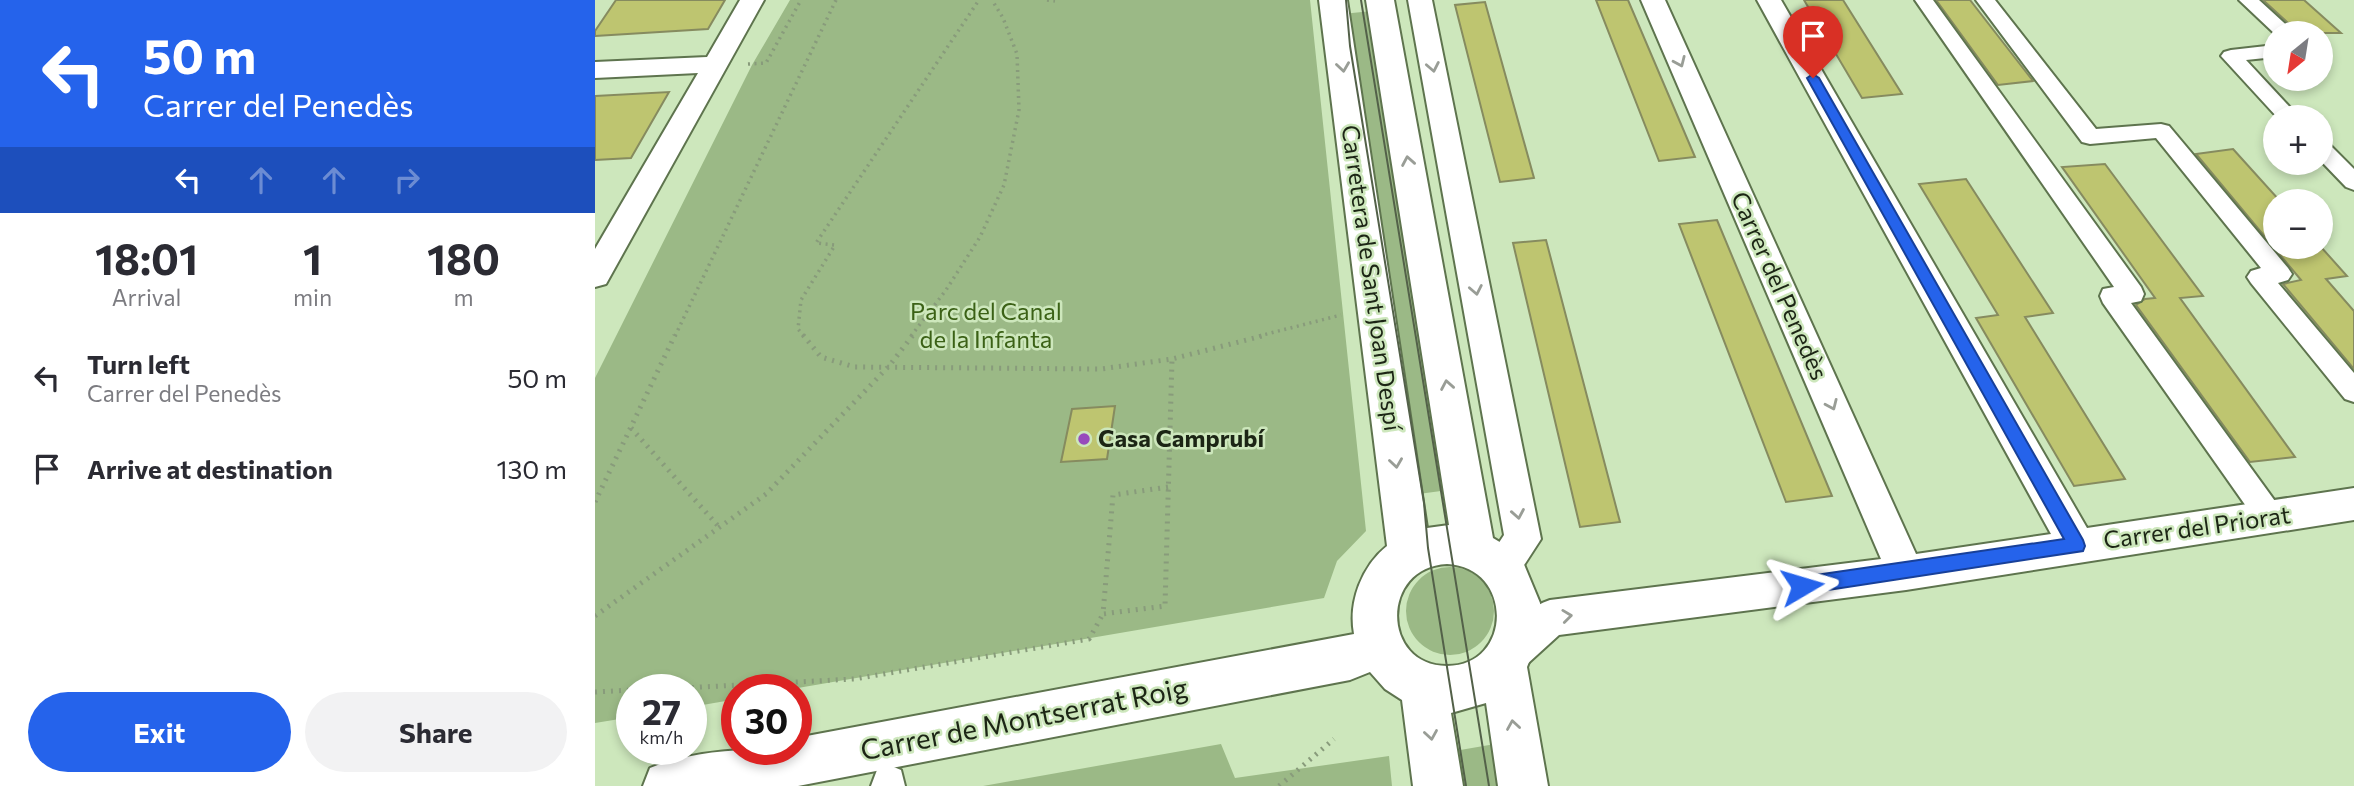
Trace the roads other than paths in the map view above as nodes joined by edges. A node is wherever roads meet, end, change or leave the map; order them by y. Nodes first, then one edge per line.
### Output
1 (752, 0) edge
2 (1380, 0) edge
3 (1420, 0) edge
4 (1653, 0) edge
5 (1769, 0) edge
6 (1924, 0) edge
7 (1985, 0) edge
8 (2248, 0) edge
9 (1335, 1) edge
10 (2271, 21) edge
11 (2263, 52) edge
12 (715, 64) junction
13 (595, 70) edge
14 (2263, 89) edge
15 (2265, 91) edge
16 (2278, 105) edge
17 (2333, 161) edge
18 (2354, 182) edge
19 (595, 276) edge
20 (2354, 391) edge
21 (2354, 504) edge
22 (2270, 517) junction
23 (2077, 546) junction
24 (1410, 555) junction
25 (1488, 558) junction
26 (1906, 573) junction
27 (1378, 646) junction
28 (1507, 657) junction
29 (1423, 684) junction
30 (668, 786) edge
31 (1438, 786) edge
32 (1523, 786) edge

1 - 12 street
25 -> 2 street
3 -> 25 street
4 -> 26 street, Carrer del Penedès
5 - 23 street
6 - 22 street
7 - 20 street
8 - 10 street
9 -> 24 street, Carretera de Sant Joan Despí
11 - 14 street
12 - 13 street
12 - 19 street
15 - 16 street
17 - 18 street
21 - 22 street, Carrer del Priorat
22 - 23 street, Carrer del Priorat
23 - 26 street, Carrer del Priorat
24 - 25 street
24 - 27 street
25 - 28 street
28 -> 26 street, Carrer del Priorat
27 - 29 street
27 - 30 street, Carrer de Montserrat Roig
28 - 29 street
32 -> 28 street
29 -> 31 street

